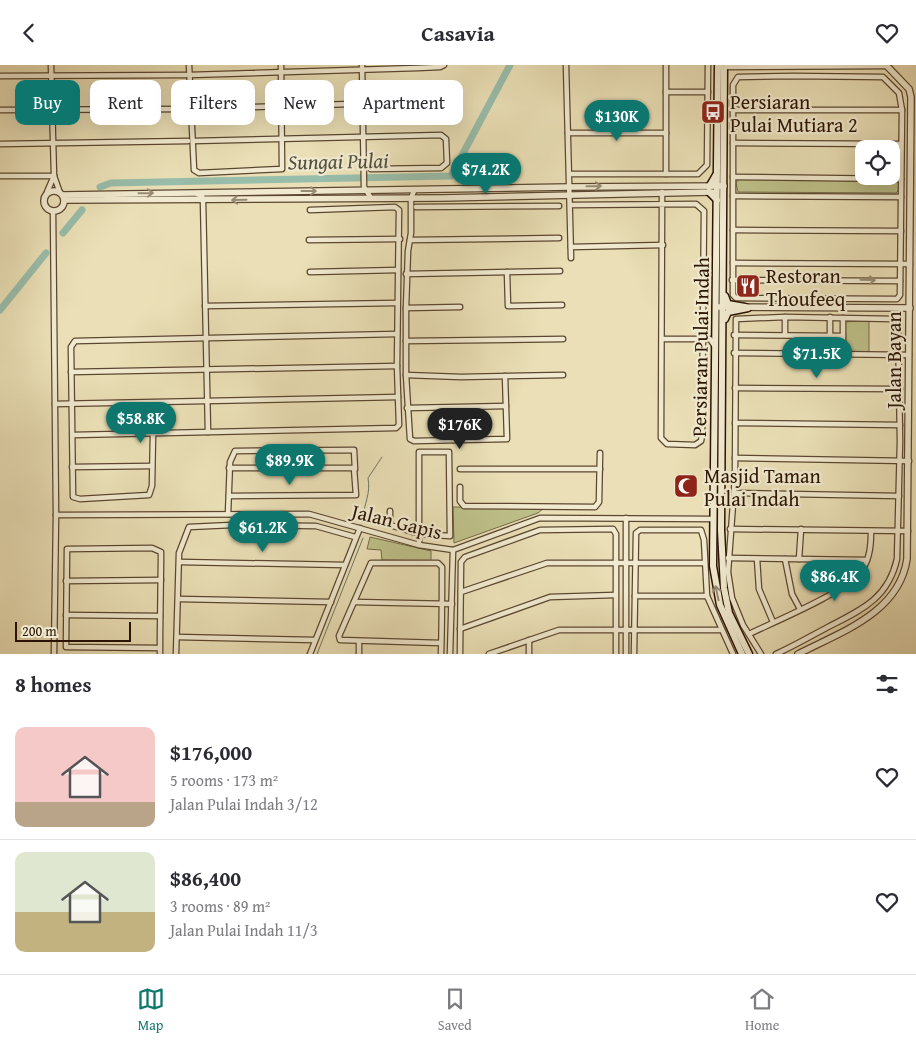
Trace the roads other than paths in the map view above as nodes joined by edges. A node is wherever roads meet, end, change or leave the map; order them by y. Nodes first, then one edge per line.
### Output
1 (51, 65) edge
2 (189, 65) edge
3 (280, 65) edge
4 (444, 65) edge
5 (566, 65) edge
6 (666, 65) edge
7 (708, 65) edge
8 (721, 66) edge
9 (790, 66) edge
10 (885, 66) edge
11 (362, 67) edge
12 (281, 72) junction
13 (52, 74) junction
14 (188, 75) junction
15 (0, 76) edge
16 (52, 80) edge
17 (188, 80) edge
18 (281, 80) edge
19 (362, 80) edge
20 (666, 92) junction
21 (708, 92) junction
22 (80, 109) edge
23 (171, 109) edge
24 (15, 110) edge
25 (733, 110) junction
26 (902, 110) junction
27 (0, 111) edge
28 (52, 125) edge
29 (190, 125) edge
30 (282, 125) edge
31 (363, 125) edge
32 (568, 133) junction
33 (666, 133) junction
34 (363, 136) junction
35 (282, 140) junction
36 (190, 141) junction
37 (53, 143) junction
38 (733, 143) junction
39 (0, 144) edge
40 (901, 144) junction
41 (371, 169) dead end
42 (717, 172) junction
43 (570, 174) junction
44 (666, 174) junction
45 (54, 175) junction
46 (0, 176) edge
47 (733, 177) junction
48 (901, 179) junction
49 (570, 187) junction
50 (901, 188) junction
51 (911, 188) junction
52 (365, 189) junction
53 (709, 189) junction
54 (720, 189) junction
55 (414, 191) junction
56 (188, 192) junction
57 (662, 192) junction
58 (47, 193) junction
59 (570, 194) junction
60 (62, 196) junction
61 (733, 196) junction
62 (901, 197) junction
63 (370, 198) junction
64 (401, 198) junction
65 (410, 198) junction
66 (422, 198) junction
67 (203, 200) junction
68 (717, 200) junction
69 (662, 204) junction
70 (571, 205) junction
71 (559, 206) dead end
72 (416, 207) dead end
73 (410, 209) junction
74 (310, 210) dead end
75 (53, 211) junction
76 (733, 230) junction
77 (901, 231) junction
78 (559, 238) dead end
79 (400, 239) junction
80 (309, 240) dead end
81 (410, 240) junction
82 (663, 245) junction
83 (571, 247) junction
84 (571, 258) dead end
85 (732, 263) junction
86 (900, 264) junction
87 (910, 264) junction
88 (398, 270) junction
89 (560, 271) dead end
90 (310, 272) dead end
91 (507, 272) junction
92 (406, 273) junction
93 (732, 280) junction
94 (900, 281) junction
95 (724, 285) junction
96 (816, 299) junction
97 (397, 303) junction
98 (562, 305) dead end
99 (205, 306) junction
100 (460, 307) dead end
101 (720, 307) junction
102 (406, 308) junction
103 (748, 308) junction
104 (816, 308) junction
105 (910, 308) junction
106 (785, 317) junction
107 (816, 317) junction
108 (830, 317) junction
109 (843, 318) junction
110 (723, 330) junction
111 (397, 334) junction
112 (734, 335) junction
113 (785, 335) junction
114 (830, 335) junction
115 (843, 336) junction
116 (206, 337) junction
117 (563, 339) dead end
118 (662, 339) junction
119 (703, 339) junction
120 (406, 341) junction
121 (734, 353) junction
122 (843, 354) junction
123 (899, 355) junction
124 (910, 355) junction
125 (716, 361) junction
126 (397, 366) junction
127 (207, 369) junction
128 (71, 372) junction
129 (406, 375) junction
130 (563, 375) dead end
131 (505, 376) junction
132 (735, 388) junction
133 (900, 389) junction
134 (398, 397) junction
135 (207, 401) junction
136 (72, 403) junction
137 (55, 404) junction
138 (506, 407) junction
139 (407, 408) junction
140 (735, 423) junction
141 (900, 425) junction
142 (208, 432) junction
143 (153, 434) junction
144 (73, 435) junction
145 (913, 438) edge
146 (600, 453) dead end
147 (735, 458) junction
148 (899, 460) junction
149 (910, 461) junction
150 (152, 466) junction
151 (72, 467) junction
152 (229, 467) junction
153 (355, 468) junction
154 (460, 469) dead end
155 (600, 469) junction
156 (460, 487) dead end
157 (734, 493) junction
158 (899, 495) junction
159 (229, 496) junction
160 (563, 506) junction
161 (390, 511) dead end
162 (228, 514) junction
163 (56, 515) junction
164 (562, 517) junction
165 (626, 518) junction
166 (717, 519) junction
167 (360, 528) junction
168 (730, 529) junction
169 (801, 529) junction
170 (871, 531) junction
171 (898, 531) junction
172 (908, 531) junction
173 (419, 534) junction
174 (356, 537) junction
175 (419, 545) junction
176 (453, 550) junction
177 (728, 558) junction
178 (756, 559) junction
179 (785, 559) junction
180 (799, 559) junction
181 (867, 560) junction
182 (180, 563) junction
183 (616, 563) junction
184 (626, 563) junction
185 (635, 563) junction
186 (704, 563) junction
187 (345, 565) junction
188 (66, 581) junction
189 (161, 581) junction
190 (461, 593) junction
191 (615, 595) junction
192 (634, 596) junction
193 (707, 596) junction
194 (179, 599) junction
195 (330, 602) junction
196 (354, 602) junction
197 (442, 604) junction
198 (452, 605) junction
199 (800, 609) junction
200 (66, 615) junction
201 (160, 616) junction
202 (773, 623) junction
203 (460, 629) junction
204 (615, 629) junction
205 (626, 629) junction
206 (634, 630) junction
207 (720, 630) junction
208 (749, 635) junction
209 (177, 637) junction
210 (315, 640) junction
211 (529, 640) junction
212 (359, 642) junction
213 (441, 643) junction
214 (160, 651) edge
215 (54, 654) edge
216 (176, 654) edge
217 (310, 654) edge
218 (359, 654) edge
219 (441, 654) edge
220 (450, 654) edge
221 (460, 654) edge
222 (489, 654) edge
223 (529, 654) edge
224 (616, 654) edge
225 (626, 654) edge
226 (634, 654) edge
227 (733, 654) edge
228 (742, 654) edge
229 (749, 654) edge
230 (761, 654) edge
231 (776, 654) edge
232 (798, 654) edge

1 - 13 street
2 - 14 street
3 - 12 street
4 - 11 street
5 - 32 street
6 - 20 street
7 - 21 street
8 - 9 street, Jalan Bayan
8 - 42 main road, Persiaran Pulai Indah
8 - 54 main road, Persiaran Pulai Indah
9 - 10 street, Jalan Bayan
10 - 51 street, Jalan Bayan
11 - 12 street
11 - 19 street
12 - 14 street
12 - 18 street
13 - 14 street
13 - 15 street
13 - 16 street
14 - 17 street
20 - 21 street
20 - 33 street
21 - 44 street
22 - 23 street
24 - 27 street
25 - 26 street
25 - 26 street
25 - 38 street
26 - 40 street
28 - 37 street
29 - 36 street
30 - 35 street
31 - 34 street
32 - 33 street
32 - 43 street
33 - 44 street
34 - 35 street
34 - 41 street
34 - 52 street
35 - 36 street
35 - 36 street
36 - 37 street
37 - 39 street
37 - 45 street
38 - 40 street
38 - 47 street
40 - 48 street
42 - 53 main road
42 - 54 main road, Persiaran Pulai Indah
43 - 44 street
43 - 49 street
45 - 46 street
45 - 58 street
45 - 60 street
47 - 48 street
47 - 61 street
48 - 50 street
49 -> 53 street
49 - 55 street
49 - 59 street
50 - 51 street
50 - 62 street
51 - 87 street, Jalan Bayan
52 - 55 street
56 -> 52 street
52 - 63 street
53 - 54 street
53 - 57 street
53 - 68 main road
54 - 68 main road, Persiaran Pulai Indah
54 - 95 main road, Persiaran Pulai Indah
55 - 65 street
60 -> 56 street
56 - 67 street
57 - 59 street
57 - 69 street
58 - 60 street
58 - 75 street
59 - 66 street
59 - 70 street
60 - 67 street
60 - 75 street
61 - 62 street
61 - 76 street
62 - 77 street
63 - 64 street
63 -> 67 street
64 - 65 street
64 - 73 street
65 - 66 street
65 - 73 street
66 - 73 street
67 - 99 street
68 - 101 main road, Persiaran Pulai Indah
69 - 70 street
69 - 82 street
69 - 119 street
70 - 83 street
71 - 72 street
73 - 81 street
74 - 79 street
75 - 137 street
76 - 77 street
76 - 85 street
77 - 86 street
78 - 81 street
79 - 80 street
79 - 88 street
81 - 92 street
82 - 83 street
82 - 118 street
83 - 84 street
85 - 86 street
85 - 93 street
86 - 87 street
86 - 94 street
87 - 105 street, Jalan Bayan
88 - 90 street
88 - 97 street
89 - 91 street
91 - 92 street
91 - 98 street
92 - 102 street
93 -> 94 street
93 - 96 street
94 - 96 street
95 - 101 main road, Persiaran Pulai Indah
95 - 103 main road
96 - 104 street
97 - 99 street
97 - 111 street
99 - 116 street
100 - 102 street
101 - 103 street
101 - 110 main road, Persiaran Pulai Indah
101 - 125 main road, Persiaran Pulai Indah
102 - 120 street
103 - 104 street
103 - 110 main road
104 - 105 street
104 - 107 street
105 - 124 street, Jalan Bayan
106 - 107 street
106 - 112 street
106 - 113 street
107 - 108 street
108 - 109 street
108 - 114 street
109 - 115 street
109 - 123 street
110 - 166 main road, Persiaran Pulai Indah
111 - 116 street
111 - 126 street
112 - 113 street
112 - 121 street
113 - 114 street
114 - 115 street
115 - 122 street
116 - 127 street
116 - 128 street
117 - 120 street
118 - 119 street
118 - 119 street
119 - 125 street
120 - 129 street
121 - 122 street
121 - 132 street
122 - 123 street
123 - 124 street
123 - 133 street
124 - 145 street, Jalan Bayan
125 - 166 main road, Persiaran Pulai Indah
126 - 127 street
126 - 134 street
127 - 128 street
127 - 135 street
128 - 136 street
129 - 131 street
129 - 139 street
130 - 131 street
131 - 138 street
132 - 133 street
132 - 140 street
133 - 141 street
134 - 135 street
134 - 142 street
135 - 136 street
135 - 142 street
136 - 137 street
136 - 144 street
137 - 163 street
138 - 139 street
138 - 139 street
140 - 141 street
140 - 147 street
141 - 148 street
142 - 143 street
143 - 144 street
143 - 150 street
144 - 151 street
145 - 149 street, Jalan Bayan
146 - 155 street
147 - 148 street
147 - 157 street
148 - 149 street
148 - 158 street
149 - 172 street, Jalan Bayan
150 - 151 street
150 - 151 street
152 - 153 street
152 - 153 street
152 - 159 street
153 - 159 street
154 - 155 street
155 - 160 street
156 - 160 street
157 - 158 street
157 - 168 street
158 - 171 street
159 - 162 street
160 - 164 street
161 - 173 street
162 - 163 street, Jalan Gapis
162 - 167 street, Jalan Gapis
163 - 215 street
164 - 165 street
164 - 176 street
165 - 166 street
165 - 184 street
228 -> 166 main road, Persiaran Pulai Indah
166 - 229 main road, Persiaran Pulai Indah
167 - 174 street
167 - 175 street, Jalan Gapis
168 - 169 street
168 - 177 street
169 - 170 street
169 - 180 street
170 - 171 street
170 - 181 street
171 - 172 street
171 - 231 street
172 - 232 street, Jalan Bayan
173 - 173 street
173 - 175 street
174 - 182 street
174 - 187 street
175 - 176 street, Jalan Gapis
176 - 198 street
177 - 178 street
177 - 208 street
178 - 179 street
178 - 202 street
179 - 180 street
179 - 199 street
180 - 181 street
181 - 199 street
182 - 187 street
182 - 194 street
183 - 184 street
183 - 190 street
183 - 190 street
183 - 191 street
184 - 185 street
184 - 205 street
185 - 186 street
185 - 186 street
185 - 192 street
186 - 193 street
187 - 195 street
188 - 189 street
188 - 189 street
188 - 200 street
189 - 201 street
190 - 203 street
191 - 203 street
191 - 204 street
192 - 193 street
192 - 206 street
193 - 207 street
194 - 195 street
194 - 209 street
195 - 210 street
196 - 197 street
196 - 197 street
196 - 212 street
197 - 198 street
197 - 213 street
198 - 220 street
199 - 202 street
200 - 201 street
200 - 214 street
201 - 214 street
202 - 208 street
203 - 221 street
204 - 205 street
204 - 211 street
204 - 224 street
205 - 206 street
205 - 225 street
206 - 207 street
206 - 226 street
207 - 227 street
208 - 230 street
209 - 210 street
209 - 216 street
210 - 217 street
211 - 222 street
211 - 223 street
212 - 213 street
212 - 218 street
213 - 219 street

